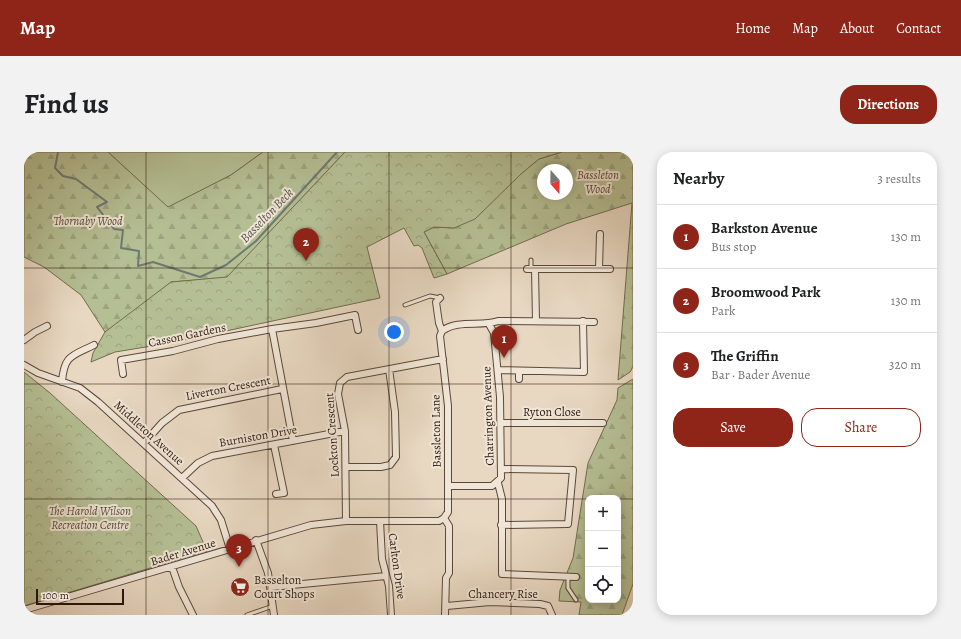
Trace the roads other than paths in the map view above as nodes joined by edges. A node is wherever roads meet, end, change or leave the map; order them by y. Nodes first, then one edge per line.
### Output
1 (600, 234) dead end
2 (531, 260) dead end
3 (531, 269) junction
4 (599, 269) junction
5 (610, 269) dead end
6 (440, 298) joint
7 (405, 304) dead end
8 (536, 321) junction
9 (583, 322) junction
10 (594, 322) dead end
11 (489, 324) junction
12 (47, 326) dead end
13 (272, 329) junction
14 (358, 330) dead end
15 (442, 331) junction
16 (24, 340) edge
17 (94, 345) dead end
18 (443, 359) junction
19 (24, 365) edge
20 (389, 369) junction
21 (498, 370) junction
22 (519, 371) junction
23 (123, 374) dead end
24 (519, 379) dead end
25 (62, 382) junction
26 (282, 389) junction
27 (502, 423) junction
28 (603, 423) dead end
29 (345, 431) junction
30 (293, 441) junction
31 (144, 443) junction
32 (274, 445) junction
33 (346, 467) junction
34 (502, 469) junction
35 (182, 478) junction
36 (498, 483) junction
37 (448, 486) junction
38 (276, 494) dead end
39 (444, 518) junction
40 (346, 521) junction
41 (380, 521) junction
42 (501, 525) junction
43 (256, 540) junction
44 (230, 549) junction
45 (172, 567) junction
46 (386, 576) junction
47 (568, 576) junction
48 (576, 577) dead end
49 (270, 587) junction
50 (576, 600) dead end
51 (273, 606) junction
52 (447, 606) junction
53 (24, 610) edge
54 (193, 615) edge
55 (247, 615) edge
56 (274, 615) edge
57 (391, 615) edge
58 (445, 615) edge
59 (552, 615) edge

1 - 4 street
2 - 3 lane
3 - 4 street
3 - 8 street
4 - 5 street
6 - 7 lane
6 - 15 street, Bassleton Lane
8 - 9 street
8 - 11 street
9 - 10 street
9 - 22 street
11 - 15 street
11 - 21 street, Charrington Avenue
12 - 16 street
13 - 14 street, Casson Gardens
13 - 23 street, Casson Gardens
13 - 26 street
15 - 18 street, Bassleton Lane
17 - 25 street
18 - 20 street, Lockton Crescent
18 - 37 street, Bassleton Lane
19 - 25 street, Middleton Avenue
20 - 29 street, Lockton Crescent
20 - 33 street
21 - 22 street
21 - 27 street, Charrington Avenue
22 - 24 street
25 - 31 street, Middleton Avenue
26 - 30 street
26 - 31 street, Liverton Crescent
27 - 28 street, Ryton Close
27 - 34 street, Charrington Avenue
29 - 30 street, Burniston Drive
29 - 33 street, Lockton Crescent
30 - 32 street, Burniston Drive
31 - 35 street, Middleton Avenue
32 - 35 street, Burniston Drive
32 - 38 street
33 - 40 street, Lockton Crescent
34 - 36 street, Charrington Avenue
34 - 42 street
35 - 44 street, Middleton Avenue
36 - 37 street, Charrington Avenue
36 - 42 street, Charrington Avenue
37 - 39 street, Bassleton Lane
39 - 41 street, Bader Avenue
39 - 52 street, Bassleton Lane
40 - 41 street, Bader Avenue
40 - 43 street, Bader Avenue
41 - 46 street, Carlton Drive
42 - 47 street, Charrington Avenue
43 - 44 street, Bader Avenue
43 - 49 street
44 - 45 street, Bader Avenue
45 - 53 street, Bader Avenue
45 - 54 street
46 - 49 street
46 - 57 street, Carlton Drive
47 - 48 street, Charrington Avenue
47 - 50 lane
49 - 51 street
51 - 55 lane
51 - 56 street
52 - 58 street, Bassleton Lane
52 - 59 street, Chancery Rise

